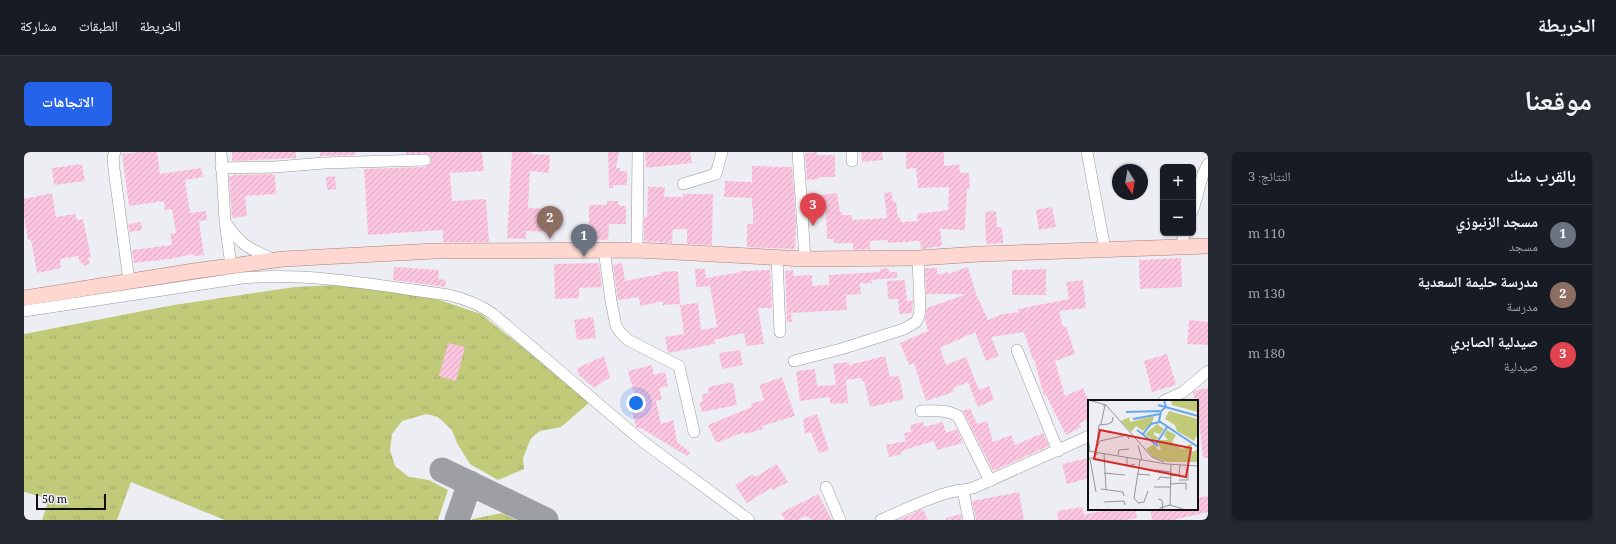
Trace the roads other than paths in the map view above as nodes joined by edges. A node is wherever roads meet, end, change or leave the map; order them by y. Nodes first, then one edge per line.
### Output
1 (115, 152) edge
2 (221, 152) edge
3 (638, 152) edge
4 (722, 152) edge
5 (800, 152) edge
6 (1087, 152) edge
7 (425, 160) dead end
8 (1208, 164) edge
9 (221, 168) junction
10 (683, 184) dead end
11 (1196, 200) edge
12 (225, 221) junction
13 (1183, 240) edge
14 (1208, 246) edge
15 (604, 249) junction
16 (1105, 249) junction
17 (637, 250) junction
18 (777, 257) junction
19 (918, 258) junction
20 (804, 259) junction
21 (275, 260) junction
22 (231, 266) junction
23 (129, 281) junction
24 (24, 298) edge
25 (780, 332) dead end
26 (1017, 350) dead end
27 (794, 362) dead end
28 (1208, 371) edge
29 (1166, 400) edge
30 (921, 411) dead end
31 (694, 432) dead end
32 (1088, 436) edge
33 (1058, 450) junction
34 (990, 481) junction
35 (826, 487) dead end
36 (963, 491) junction
37 (750, 520) edge
38 (840, 520) edge
39 (881, 520) edge
40 (969, 520) edge

1 - 23 street
2 - 9 street
3 - 17 street
4 - 10 street
5 - 20 street
6 - 16 street
7 - 9 street
8 - 11 street
9 - 12 street
12 - 21 street
12 - 22 street
13 - 14 main road
13 - 16 main road
15 - 17 main road
15 - 21 main road
15 - 31 street
16 - 19 main road
17 - 18 main road
18 - 20 main road
18 - 25 street
19 - 20 main road
19 - 27 street
21 - 22 main road
22 - 23 main road
23 - 24 main road
24 - 37 street
26 - 33 street
28 - 29 street
30 - 34 street
32 - 33 street
33 - 34 street
34 - 36 street
35 - 38 street
36 - 39 street
36 - 40 street

